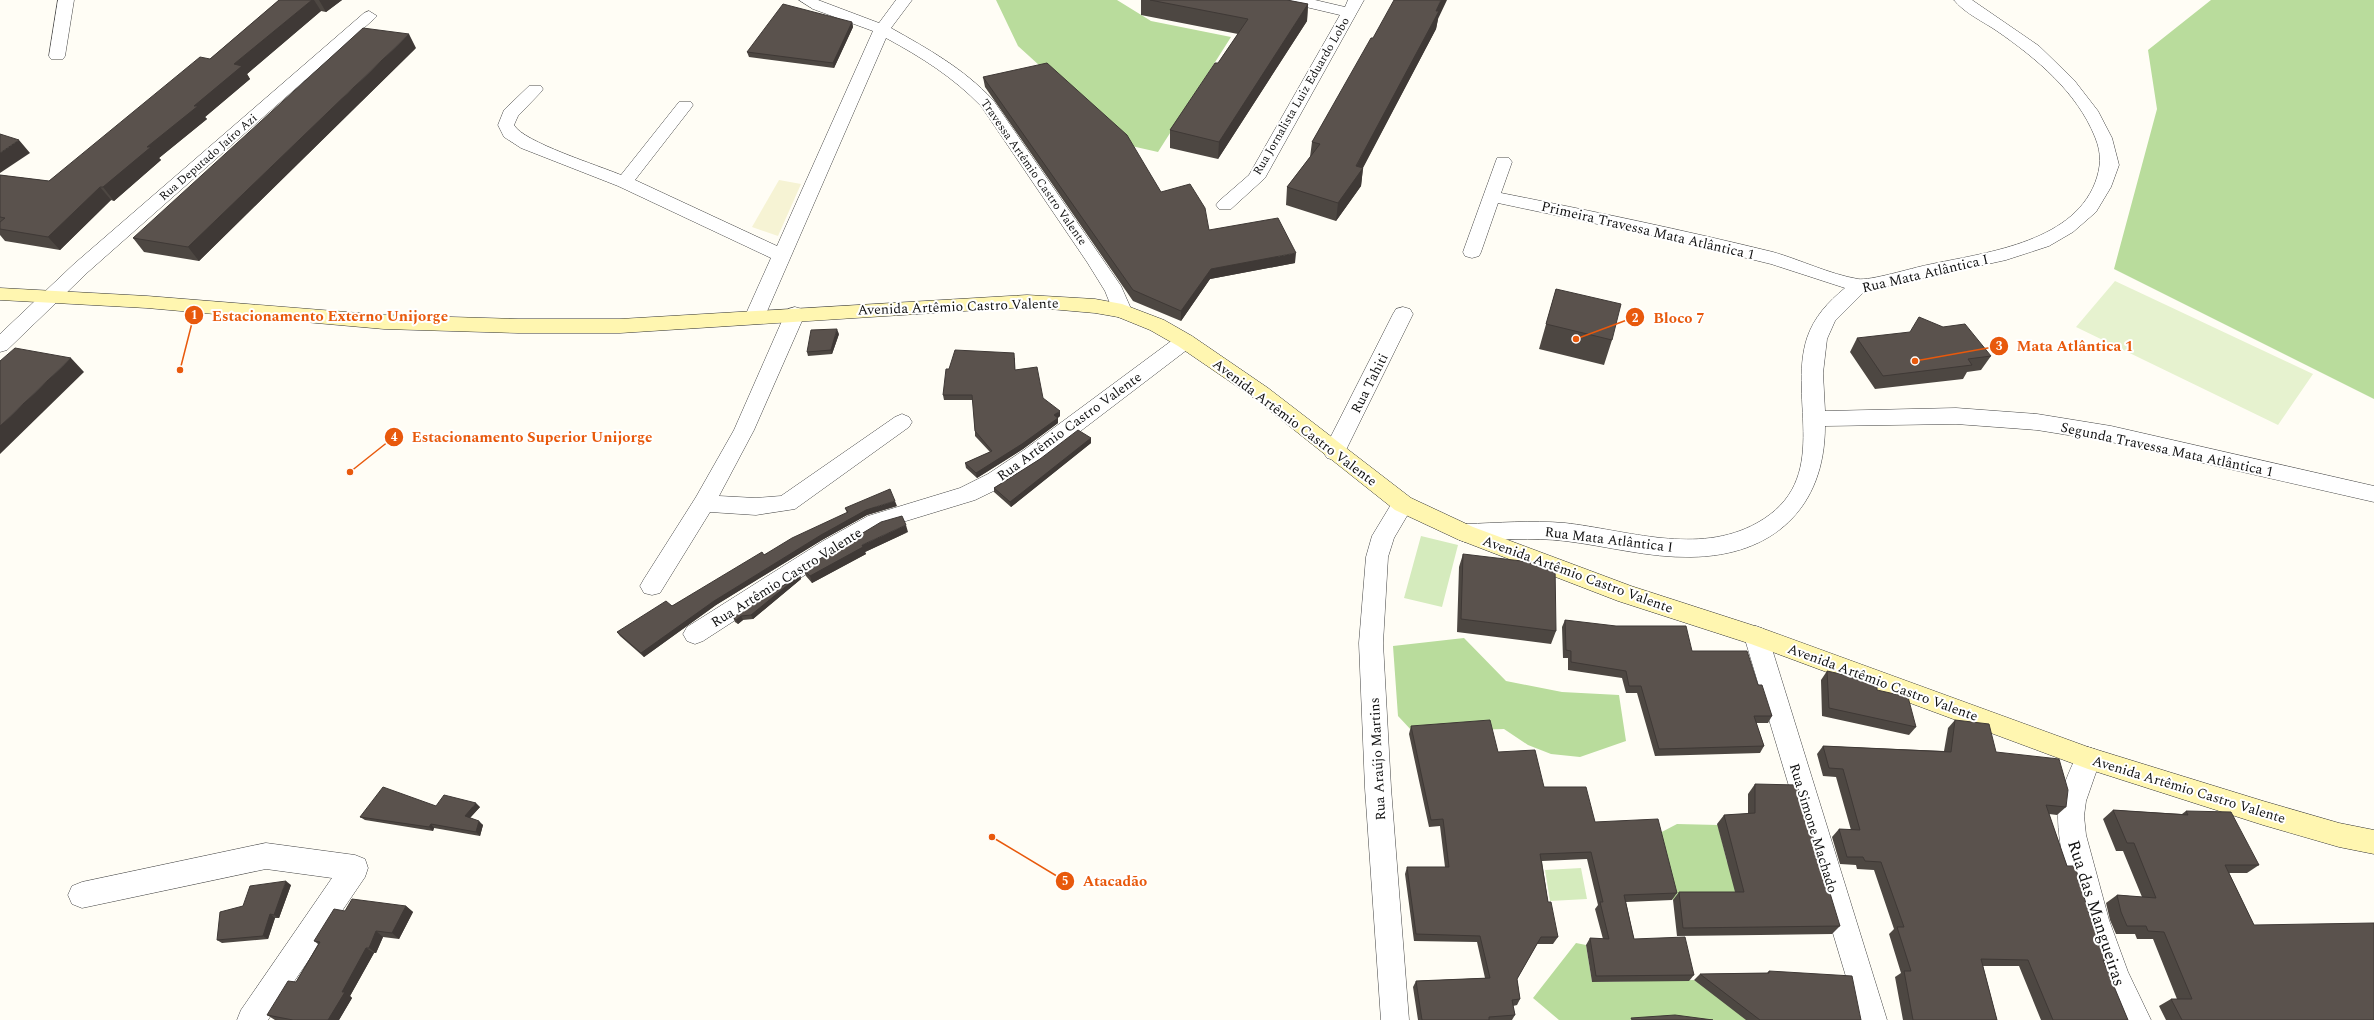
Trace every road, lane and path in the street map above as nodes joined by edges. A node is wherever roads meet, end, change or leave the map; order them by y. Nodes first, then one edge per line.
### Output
1 (66, 0) edge
2 (807, 0) edge
3 (904, 0) edge
4 (1294, 0) edge
5 (1962, 0) edge
6 (1352, 6) edge
7 (369, 16) dead end
8 (882, 29) junction
9 (57, 56) dead end
10 (536, 89) dead end
11 (685, 105) dead end
12 (1503, 162) dead end
13 (624, 182) junction
14 (1491, 196) junction
15 (1225, 205) dead end
16 (1472, 252) dead end
17 (782, 256) junction
18 (1859, 286) junction
19 (0, 294) edge
20 (47, 298) junction
21 (1122, 311) junction
22 (795, 314) junction
23 (1403, 314) dead end
24 (755, 316) junction
25 (1185, 341) junction
26 (0, 345) edge
27 (1815, 419) junction
28 (902, 422) dead end
29 (1334, 452) junction
30 (2374, 494) edge
31 (704, 503) junction
32 (1403, 504) junction
33 (1465, 533) junction
34 (652, 586) dead end
35 (695, 634) dead end
36 (1756, 636) junction
37 (2088, 758) junction
38 (2374, 842) edge
39 (82, 895) dead end
40 (252, 1020) edge
41 (1395, 1020) edge
42 (1873, 1020) edge
43 (2137, 1020) edge

1 - 9 street
2 - 8 street, Travessa Artêmio Castro Valente
3 - 8 street
4 - 6 street
5 - 18 street, Rua Mata Atlântica I
6 - 15 street, Rua Jornalista Luiz Eduardo Lobo
7 - 20 street, Rua Deputado Jaíro Azi
8 - 17 street
8 - 21 street, Travessa Artêmio Castro Valente
10 - 13 street
11 - 13 street
12 - 14 street
13 - 17 street
14 - 16 street
14 - 18 street, Primeira Travessa Mata Atlântica 1
17 - 24 street
18 - 27 street, Rua Mata Atlântica I
19 - 20 main road, Avenida Artêmio Castro Valente
20 - 24 main road, Avenida Artêmio Castro Valente
20 - 26 street, Rua Deputado Jaíro Azi
21 - 22 main road, Avenida Artêmio Castro Valente
21 - 25 main road, Avenida Artêmio Castro Valente
22 - 24 main road, Avenida Artêmio Castro Valente
22 - 31 street
23 - 29 street, Rua Tahiti
25 - 29 main road, Avenida Artêmio Castro Valente
25 - 35 street, Rua Artêmio Castro Valente
27 - 30 street, Segunda Travessa Mata Atlântica 1
27 - 33 street, Rua Mata Atlântica I
28 - 31 street
29 - 32 main road, Avenida Artêmio Castro Valente
31 - 34 street
32 - 33 main road, Avenida Artêmio Castro Valente
32 - 41 street, Rua Araújo Martins
33 - 36 main road, Avenida Artêmio Castro Valente
36 - 37 main road, Avenida Artêmio Castro Valente
36 - 42 street, Rua Simone Machado
37 - 38 main road, Avenida Artêmio Castro Valente
37 - 43 street, Rua das Mangueiras
39 - 40 street

